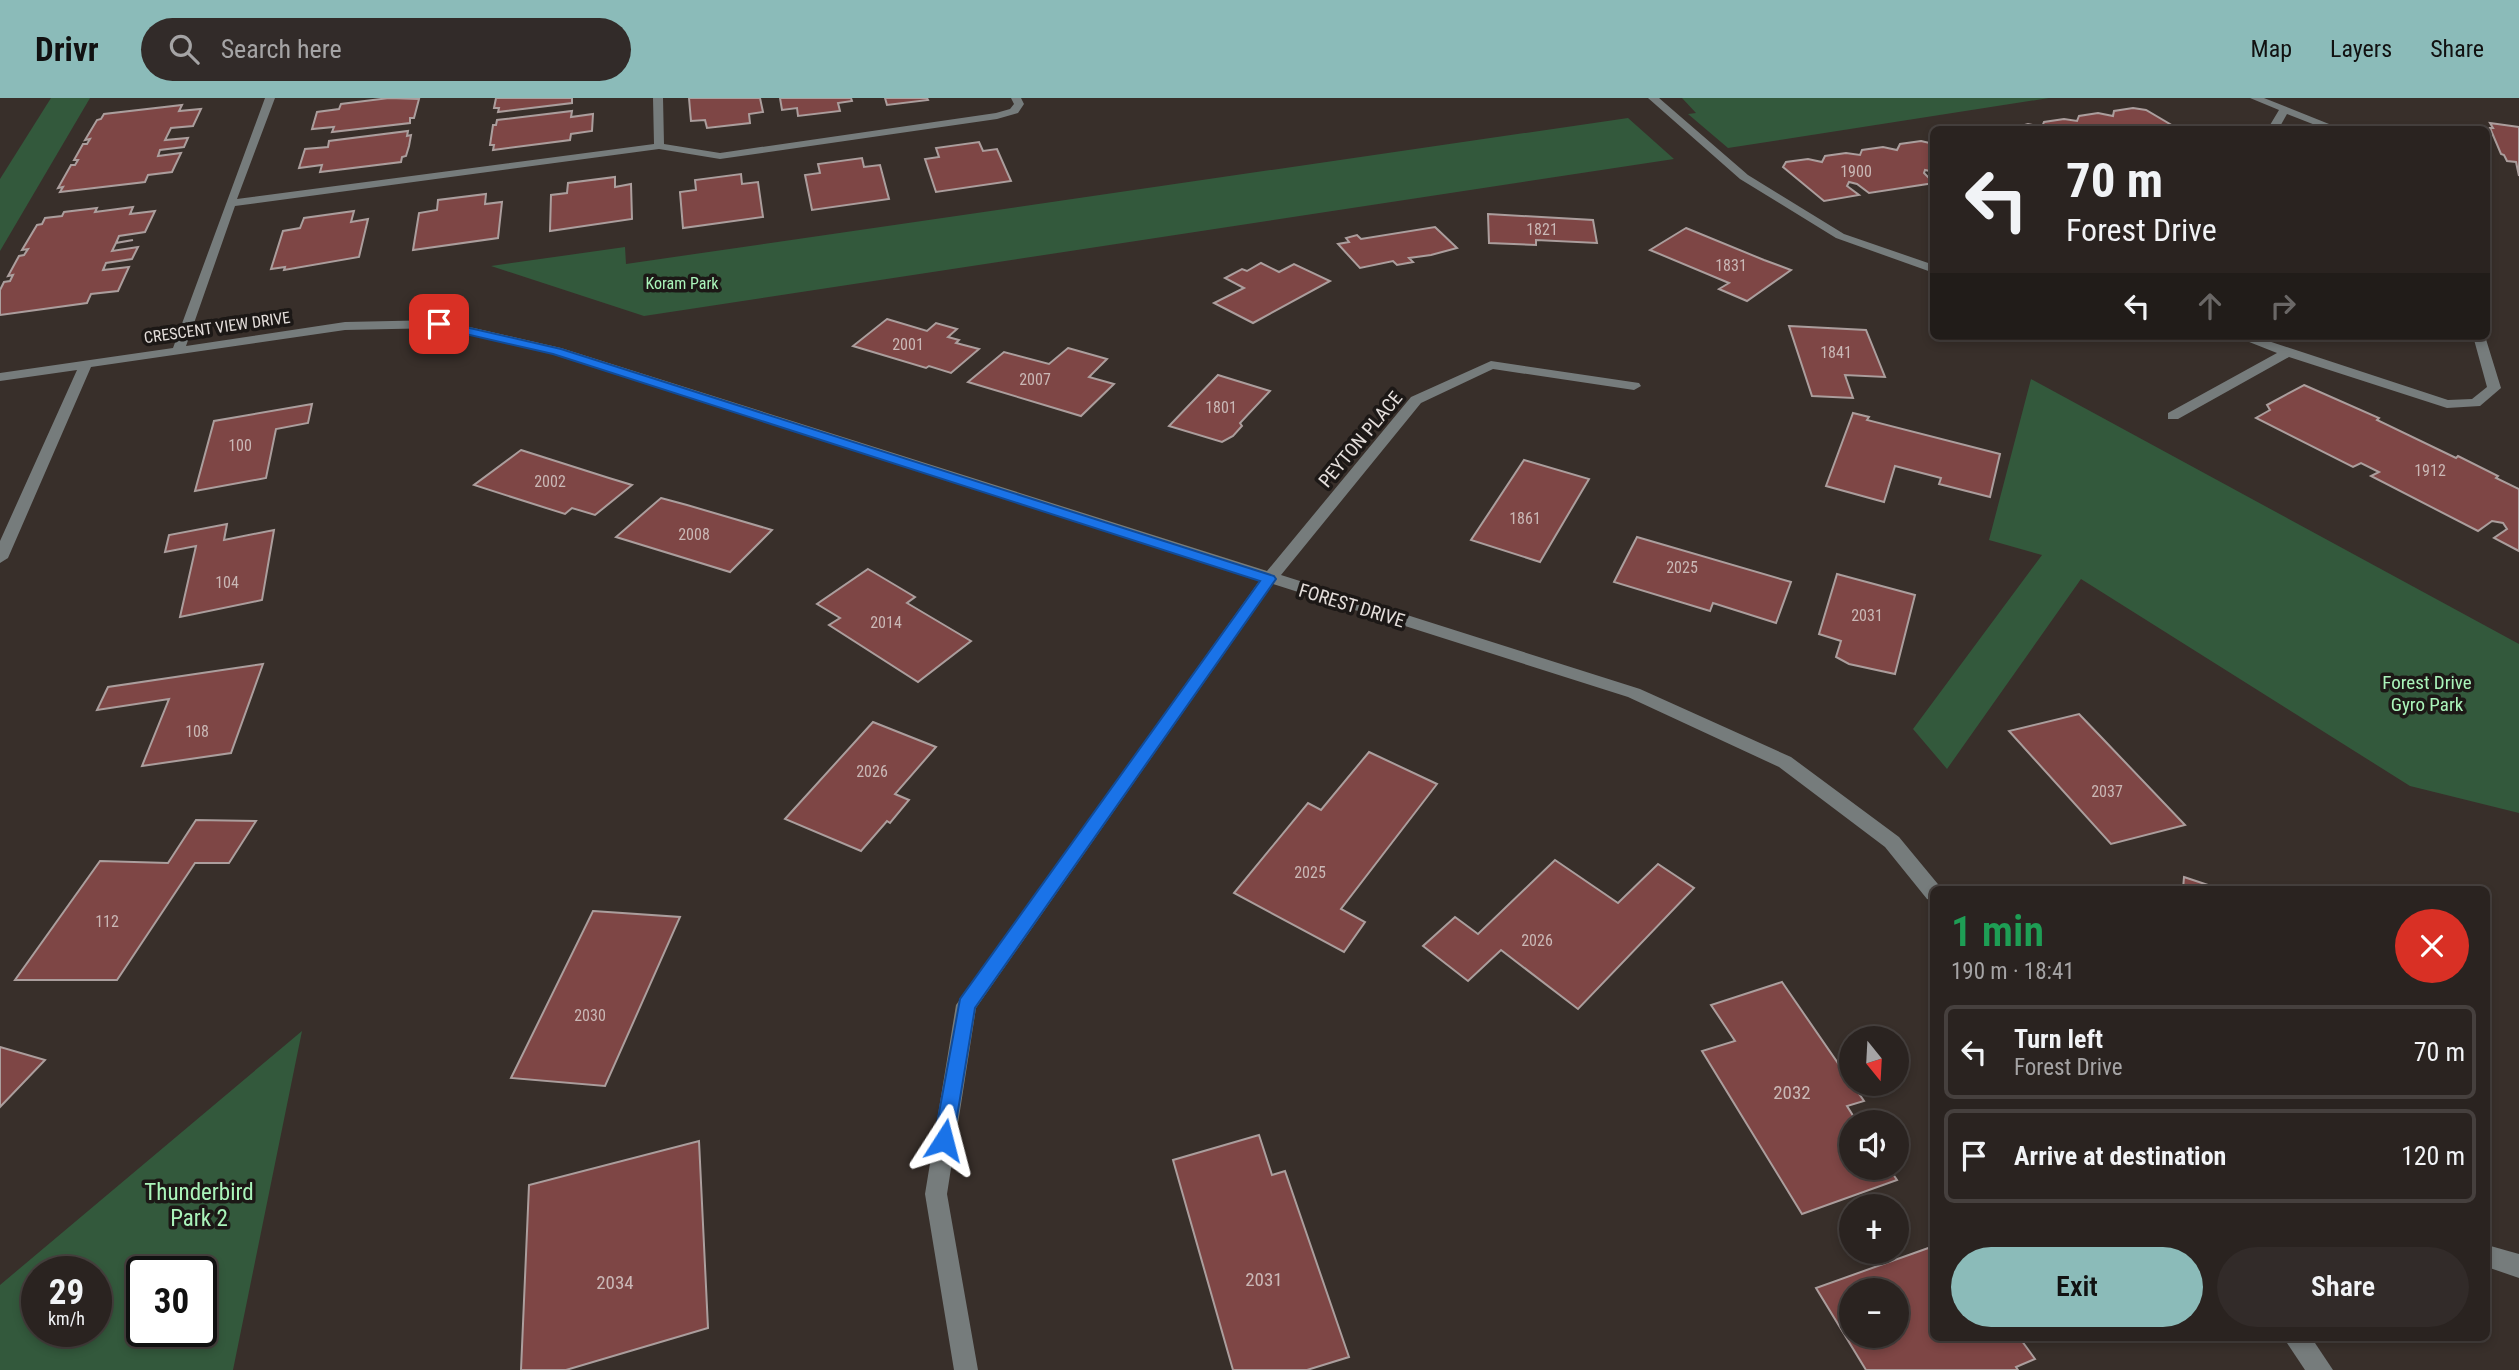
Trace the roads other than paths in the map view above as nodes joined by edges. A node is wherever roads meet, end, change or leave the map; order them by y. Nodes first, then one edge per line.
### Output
1 (270, 98) edge
2 (658, 98) edge
3 (1016, 98) edge
4 (1653, 98) edge
5 (2255, 98) edge
6 (2285, 109) junction
7 (2274, 126) edge
8 (2329, 126) edge
9 (659, 146) junction
10 (230, 203) junction
11 (1930, 267) edge
12 (439, 324) joint
13 (2252, 340) edge
14 (2480, 340) edge
15 (178, 351) junction
16 (2288, 352) junction
17 (86, 364) junction
18 (0, 377) edge
19 (1634, 386) dead end
20 (2173, 416) dead end
21 (0, 558) edge
22 (1269, 579) junction
23 (1930, 888) edge
24 (2490, 1257) edge
25 (2519, 1266) edge
26 (2298, 1341) edge
27 (966, 1370) edge
28 (2321, 1370) edge

1 - 10 street
2 - 9 street
3 - 9 street
4 - 11 street
5 - 6 street
6 - 7 street
6 - 8 street
9 - 10 street
10 - 15 street
12 - 15 street, CRESCENT VIEW DRIVE
12 - 22 street, FOREST DRIVE
13 - 16 street
14 - 16 street
15 - 17 street, CRESCENT VIEW DRIVE
16 - 20 street
17 - 18 street, CRESCENT VIEW DRIVE
17 - 21 street
19 - 22 street, PEYTON PLACE
22 - 23 street, FOREST DRIVE
22 - 27 street, PEYTON PLACE
24 - 25 street
26 - 28 street

